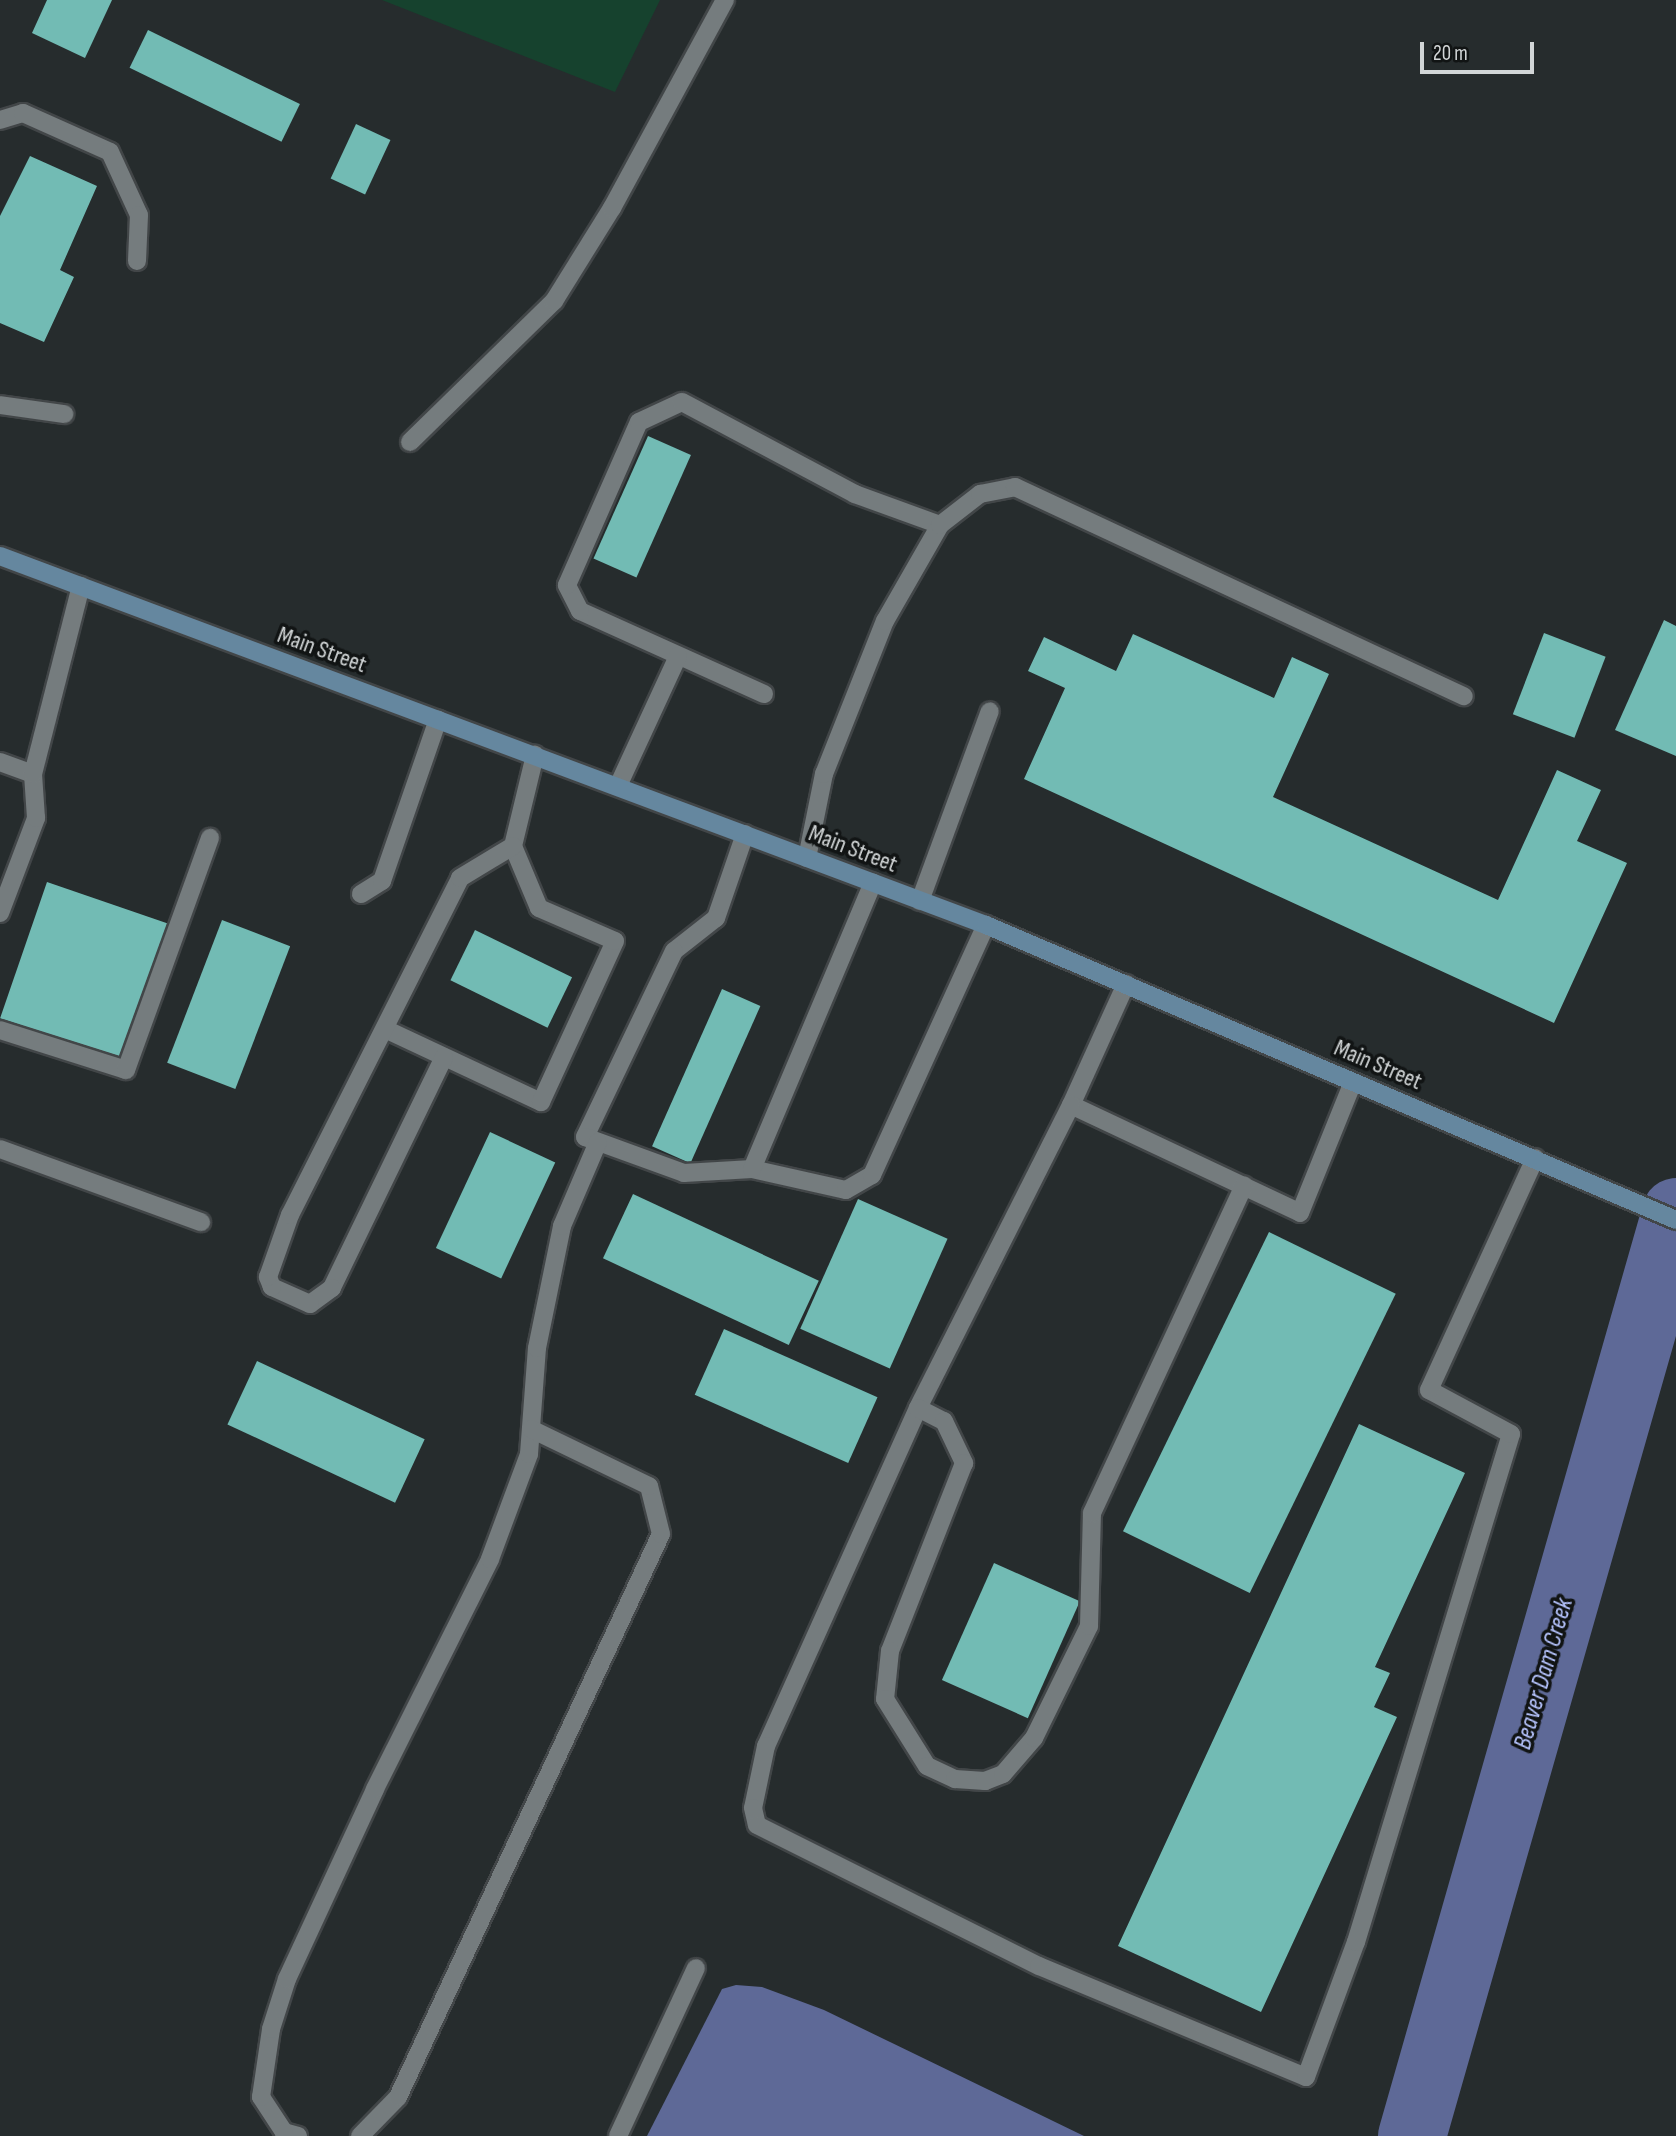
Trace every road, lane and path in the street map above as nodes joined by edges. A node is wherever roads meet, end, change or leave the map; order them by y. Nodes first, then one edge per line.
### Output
1 (725, 0) edge
2 (0, 120) edge
3 (137, 261) dead end
4 (0, 405) edge
5 (64, 414) dead end
6 (410, 442) dead end
7 (940, 525) junction
8 (0, 556) edge
9 (81, 586) junction
10 (678, 656) junction
11 (764, 694) dead end
12 (1464, 696) dead end
13 (990, 712) dead end
14 (438, 719) junction
15 (535, 755) junction
16 (0, 762) edge
17 (33, 774) junction
18 (618, 786) junction
19 (745, 834) junction
20 (210, 838) dead end
21 (513, 846) junction
22 (807, 858) junction
23 (873, 883) junction
24 (361, 894) dead end
25 (920, 901) junction
26 (0, 913) edge
27 (986, 925) junction
28 (1126, 984) junction
29 (0, 1030) edge
30 (387, 1030) junction
31 (444, 1057) junction
32 (1353, 1082) junction
33 (1071, 1105) junction
34 (598, 1142) junction
35 (0, 1149) edge
36 (1535, 1158) junction
37 (752, 1169) junction
38 (1244, 1186) junction
39 (1676, 1220) edge
40 (201, 1222) dead end
41 (918, 1408) junction
42 (531, 1429) junction
43 (696, 1968) dead end
44 (298, 2136) edge
45 (360, 2136) edge
46 (618, 2136) edge

1 - 6 lane
2 - 3 lane
4 - 5 lane
7 - 10 lane
7 - 12 lane
7 - 22 lane
8 - 9 main road, Main Street
9 - 14 main road, Main Street
9 - 17 lane
10 - 11 lane
10 - 18 lane
13 - 25 lane
14 - 15 main road, Main Street
14 - 24 lane
15 - 18 main road, Main Street
15 - 21 lane
16 - 17 lane
17 - 26 lane
18 - 19 main road, Main Street
19 - 22 main road, Main Street
19 - 34 lane
20 - 29 lane
21 - 30 lane
21 - 31 lane
22 - 23 main road, Main Street
23 - 25 main road, Main Street
23 - 37 lane
25 - 27 main road, Main Street
27 - 28 main road, Main Street
27 - 37 lane
28 - 32 main road, Main Street
28 - 33 lane
30 - 31 lane
30 - 31 lane
32 - 36 main road, Main Street
32 - 38 lane
33 - 38 lane
33 - 41 lane
34 - 37 lane
34 - 42 lane
35 - 40 lane
36 - 39 main road, Main Street
36 - 41 lane
38 - 41 lane
42 - 44 lane
42 - 45 lane
43 - 46 lane

